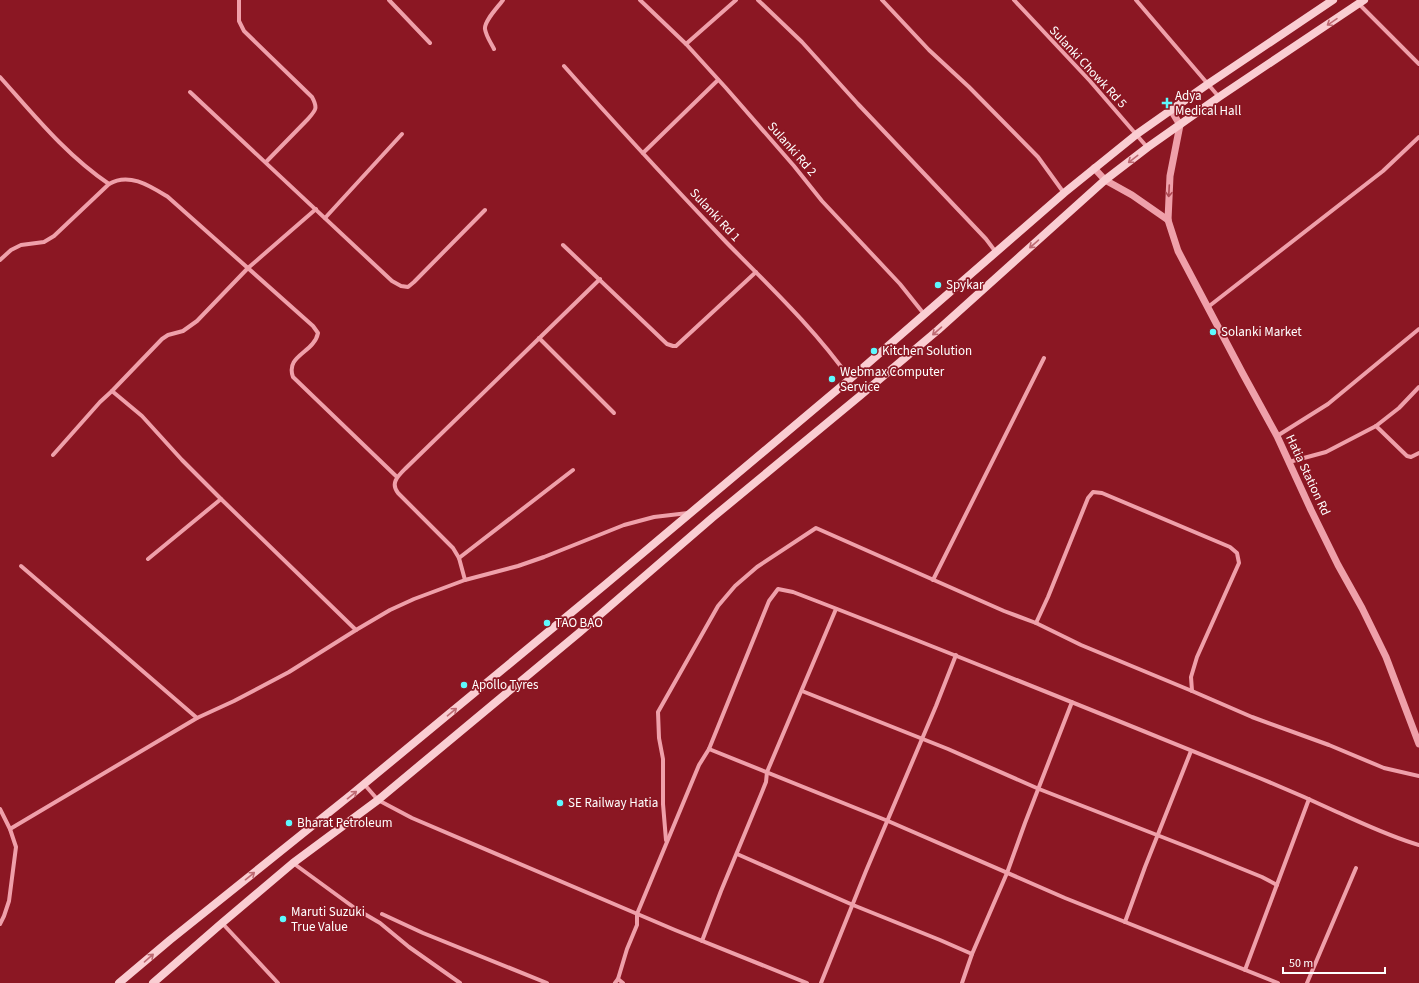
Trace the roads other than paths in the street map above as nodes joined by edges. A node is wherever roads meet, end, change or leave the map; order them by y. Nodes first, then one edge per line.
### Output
1 (239, 0) edge
2 (389, 0) edge
3 (503, 0) edge
4 (640, 0) edge
5 (736, 0) edge
6 (758, 0) edge
7 (882, 0) edge
8 (1014, 0) edge
9 (1136, 0) edge
10 (1333, 0) edge
11 (1361, 2) edge
12 (430, 43) dead end
13 (686, 44) junction
14 (494, 49) dead end
15 (1419, 64) edge
16 (564, 66) dead end
17 (0, 77) edge
18 (718, 80) junction
19 (1208, 84) junction
20 (190, 92) dead end
21 (1219, 97) junction
22 (1171, 110) junction
23 (1180, 125) junction
24 (402, 134) dead end
25 (1137, 134) junction
26 (1419, 138) edge
27 (1148, 147) junction
28 (642, 153) junction
29 (266, 162) junction
30 (1094, 168) junction
31 (1105, 180) junction
32 (108, 184) junction
33 (1064, 193) junction
34 (316, 209) junction
35 (485, 210) dead end
36 (324, 218) junction
37 (1168, 220) junction
38 (563, 245) dead end
39 (995, 251) junction
40 (0, 260) edge
41 (248, 268) junction
42 (756, 272) junction
43 (600, 279) junction
44 (1208, 307) junction
45 (925, 314) junction
46 (1419, 329) edge
47 (539, 338) junction
48 (1044, 358) dead end
49 (850, 379) junction
50 (1419, 387) edge
51 (112, 391) junction
52 (614, 413) dead end
53 (1376, 426) junction
54 (1277, 436) junction
55 (1419, 453) edge
56 (53, 455) dead end
57 (1289, 462) junction
58 (573, 470) dead end
59 (397, 477) junction
60 (222, 499) junction
61 (692, 512) junction
62 (459, 558) junction
63 (148, 559) dead end
64 (22, 566) dead end
65 (465, 580) junction
66 (933, 580) junction
67 (836, 609) junction
68 (1036, 623) junction
69 (356, 630) junction
70 (956, 655) junction
71 (1192, 690) junction
72 (802, 691) junction
73 (1072, 702) junction
74 (197, 718) junction
75 (922, 739) junction
76 (1419, 744) edge
77 (709, 749) junction
78 (1190, 751) junction
79 (767, 772) junction
80 (1419, 776) edge
81 (364, 784) junction
82 (1039, 789) junction
83 (1309, 799) junction
84 (378, 800) junction
85 (0, 809) edge
86 (888, 822) junction
87 (10, 829) junction
88 (1158, 836) junction
89 (667, 841) junction
90 (1419, 845) edge
91 (737, 854) junction
92 (293, 863) junction
93 (1356, 868) dead end
94 (1006, 873) junction
95 (1277, 885) junction
96 (853, 905) junction
97 (382, 914) dead end
98 (637, 914) junction
99 (1124, 922) junction
100 (222, 923) junction
101 (0, 924) edge
102 (702, 941) junction
103 (972, 954) junction
104 (1245, 970) junction
105 (618, 979) junction
106 (119, 983) edge
107 (153, 983) edge
108 (278, 983) edge
109 (460, 983) edge
110 (547, 983) edge
111 (615, 983) edge
112 (623, 983) edge
113 (807, 983) edge
114 (821, 983) edge
115 (962, 983) edge
116 (1278, 983) edge
117 (1307, 983) edge

1 - 29 street
2 - 12 street
3 - 14 street
4 - 13 street, Sulanki Rd 2
5 - 13 street
6 - 39 street
7 - 33 street
8 - 25 street, Sulanki Chowk Rd 5
9 - 19 street
10 - 19 main road
11 - 15 street
11 -> 21 main road
13 - 18 street, Sulanki Rd 2
16 - 28 street, Sulanki Rd 1
17 - 32 street
18 - 28 street
18 - 45 street, Sulanki Rd 2
19 - 21 street
19 - 22 main road
20 - 29 street
21 - 23 main road
22 - 23 street
22 - 25 main road
23 - 27 main road
23 -> 37 street
24 - 36 street
25 - 27 street, Sulanki Chowk Rd 5
25 - 30 main road
26 - 44 street
27 -> 31 main road
28 - 42 street, Sulanki Rd 1
29 - 34 street
30 - 31 street
30 - 33 main road
31 - 37 street
31 -> 84 main road
32 - 40 street
32 - 41 street
33 - 39 main road
34 - 36 street
34 - 41 street
35 - 36 street
37 - 44 street, Hatia Station Rd
38 - 43 street
39 - 45 main road
41 - 51 street
41 - 59 street
42 - 43 street
42 - 49 street, Sulanki Rd 1
43 - 47 street
44 - 54 street, Hatia Station Rd
45 - 49 main road
46 - 54 street
47 - 52 street
47 - 59 street
48 - 66 street
49 - 61 main road
50 - 53 street
51 - 56 street
51 - 60 street
53 - 55 street
53 - 57 street
54 - 57 street, Hatia Station Rd
57 - 76 street, Hatia Station Rd
58 - 62 street
59 - 62 street
60 - 63 street
60 - 69 street
61 - 65 street
81 -> 61 main road
62 - 65 street
64 - 74 street
65 - 69 street
66 - 68 street
66 - 89 street
67 - 70 street
67 - 72 street
67 - 77 street
68 - 71 street
68 - 71 street
69 - 74 street
70 - 73 street
70 - 75 street
71 - 80 street
72 - 75 street
72 - 79 street
73 - 78 street
73 - 82 street
74 - 87 street
75 - 82 street
75 - 86 street
77 - 79 street
77 - 89 street
78 - 83 street
78 - 88 street
79 - 86 street
79 - 91 street
81 - 84 street
106 -> 81 main road
82 - 88 street
82 - 94 street
83 - 90 street
83 - 95 street
84 - 92 main road
84 - 98 street
85 - 87 street
86 - 94 street
86 - 96 street
87 - 101 street
88 - 95 street
88 - 99 street
89 - 98 street
91 - 96 street
91 - 102 street
92 - 100 main road
92 - 109 street
93 - 117 street
94 - 99 street
94 - 103 street
95 - 104 street
96 - 103 street
96 - 114 street
97 - 110 street
98 - 102 street
98 - 105 street
99 - 104 street
100 - 107 main road
100 - 108 street
102 - 113 street
103 - 115 street
104 - 116 street
105 - 111 street
105 - 112 street

